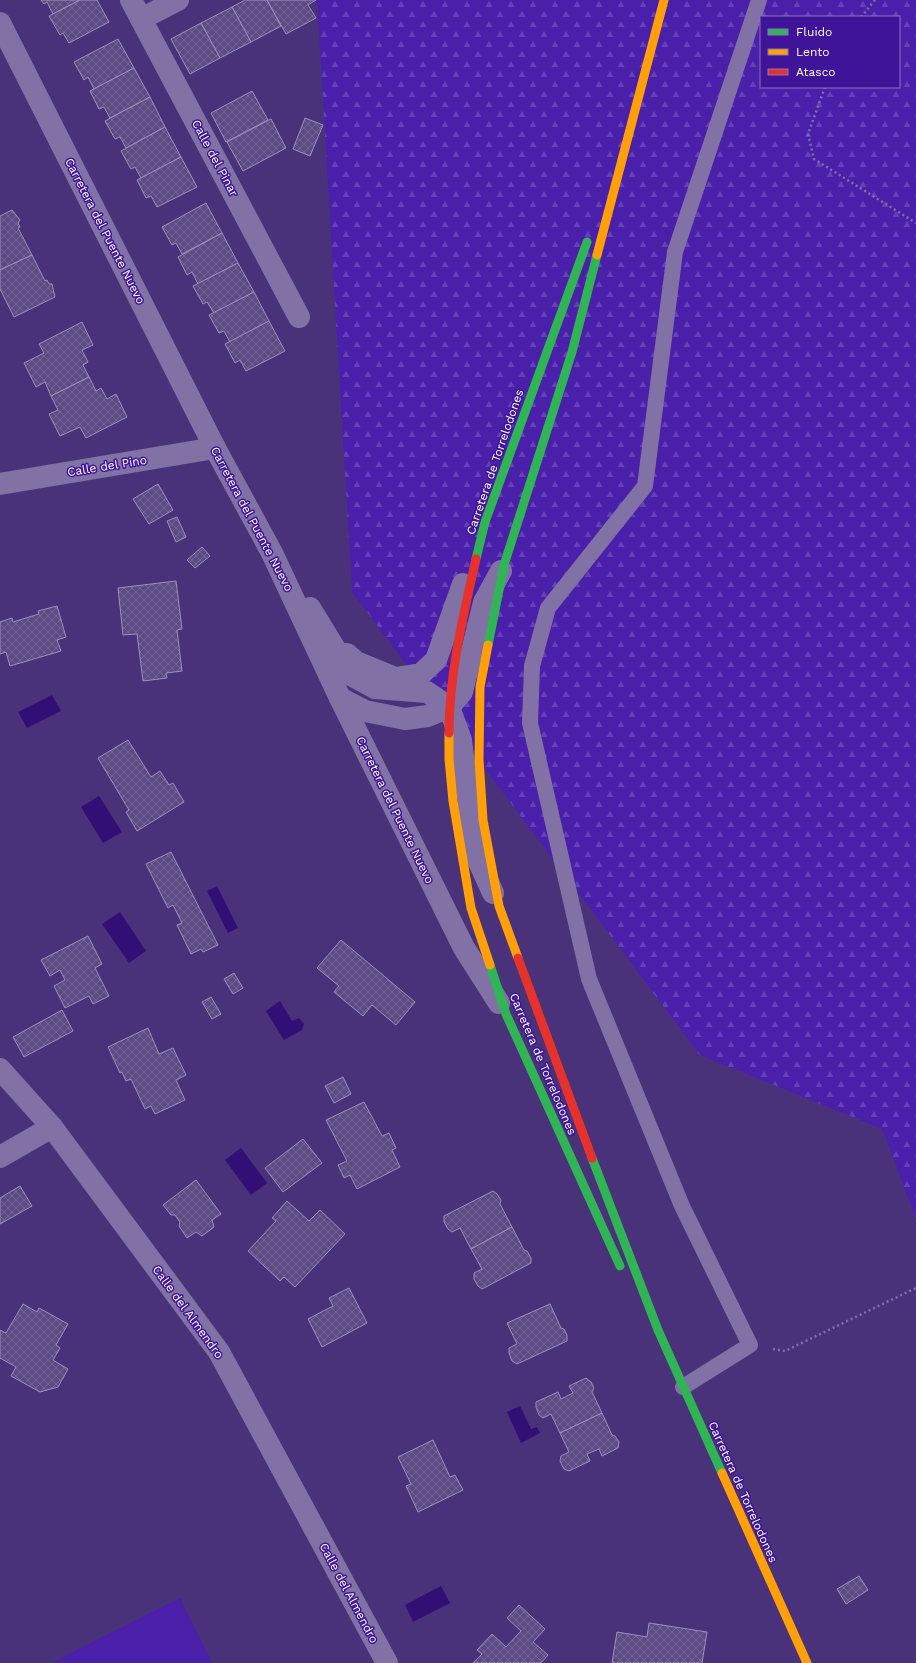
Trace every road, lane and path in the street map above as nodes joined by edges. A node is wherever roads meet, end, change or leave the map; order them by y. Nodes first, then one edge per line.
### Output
1 (131, 0) edge
2 (178, 0) edge
3 (664, 0) edge
4 (759, 0) edge
5 (875, 0) edge
6 (861, 16) edge
7 (141, 19) junction
8 (0, 23) edge
9 (825, 88) edge
10 (630, 124) junction
11 (600, 207) dead end
12 (916, 223) edge
13 (592, 230) dead end
14 (299, 317) dead end
15 (215, 448) junction
16 (0, 484) edge
17 (485, 522) junction
18 (272, 553) junction
19 (504, 565) junction
20 (330, 638) junction
21 (340, 698) junction
22 (449, 707) junction
23 (499, 906) junction
24 (506, 1014) junction
25 (0, 1069) edge
26 (52, 1127) junction
27 (0, 1157) edge
28 (916, 1288) edge
29 (658, 1330) junction
30 (750, 1345) junction
31 (683, 1387) junction
32 (387, 1663) edge
33 (807, 1663) edge

1 - 7 street, Calle del Pinar
2 - 7 street
3 - 10 main road, Carretera de Torrelodones
4 - 30 lane
5 - 6 path
7 - 14 street, Calle del Pinar
8 - 15 street, Carretera del Puente Nuevo
9 - 12 path
10 - 11 main road, Carretera de Torrelodones
10 - 19 main road, Carretera de Torrelodones
13 - 17 main road, Carretera de Torrelodones
15 - 16 street, Calle del Pino
15 - 18 street, Carretera del Puente Nuevo
17 - 20 street
17 - 22 main road, Carretera de Torrelodones
18 - 20 street
18 - 21 street, Carretera del Puente Nuevo
19 - 22 street
19 - 23 main road, Carretera de Torrelodones
20 - 22 street
21 - 22 street
21 - 24 street, Carretera del Puente Nuevo
22 - 23 street
22 - 24 main road, Carretera de Torrelodones
23 - 29 main road, Carretera de Torrelodones
24 - 29 main road, Carretera de Torrelodones
25 - 26 street, Calle del Almendro
26 - 27 street
26 - 32 street, Calle del Almendro
28 - 30 path
29 - 31 main road, Carretera de Torrelodones
30 - 31 lane
31 - 33 main road, Carretera de Torrelodones

